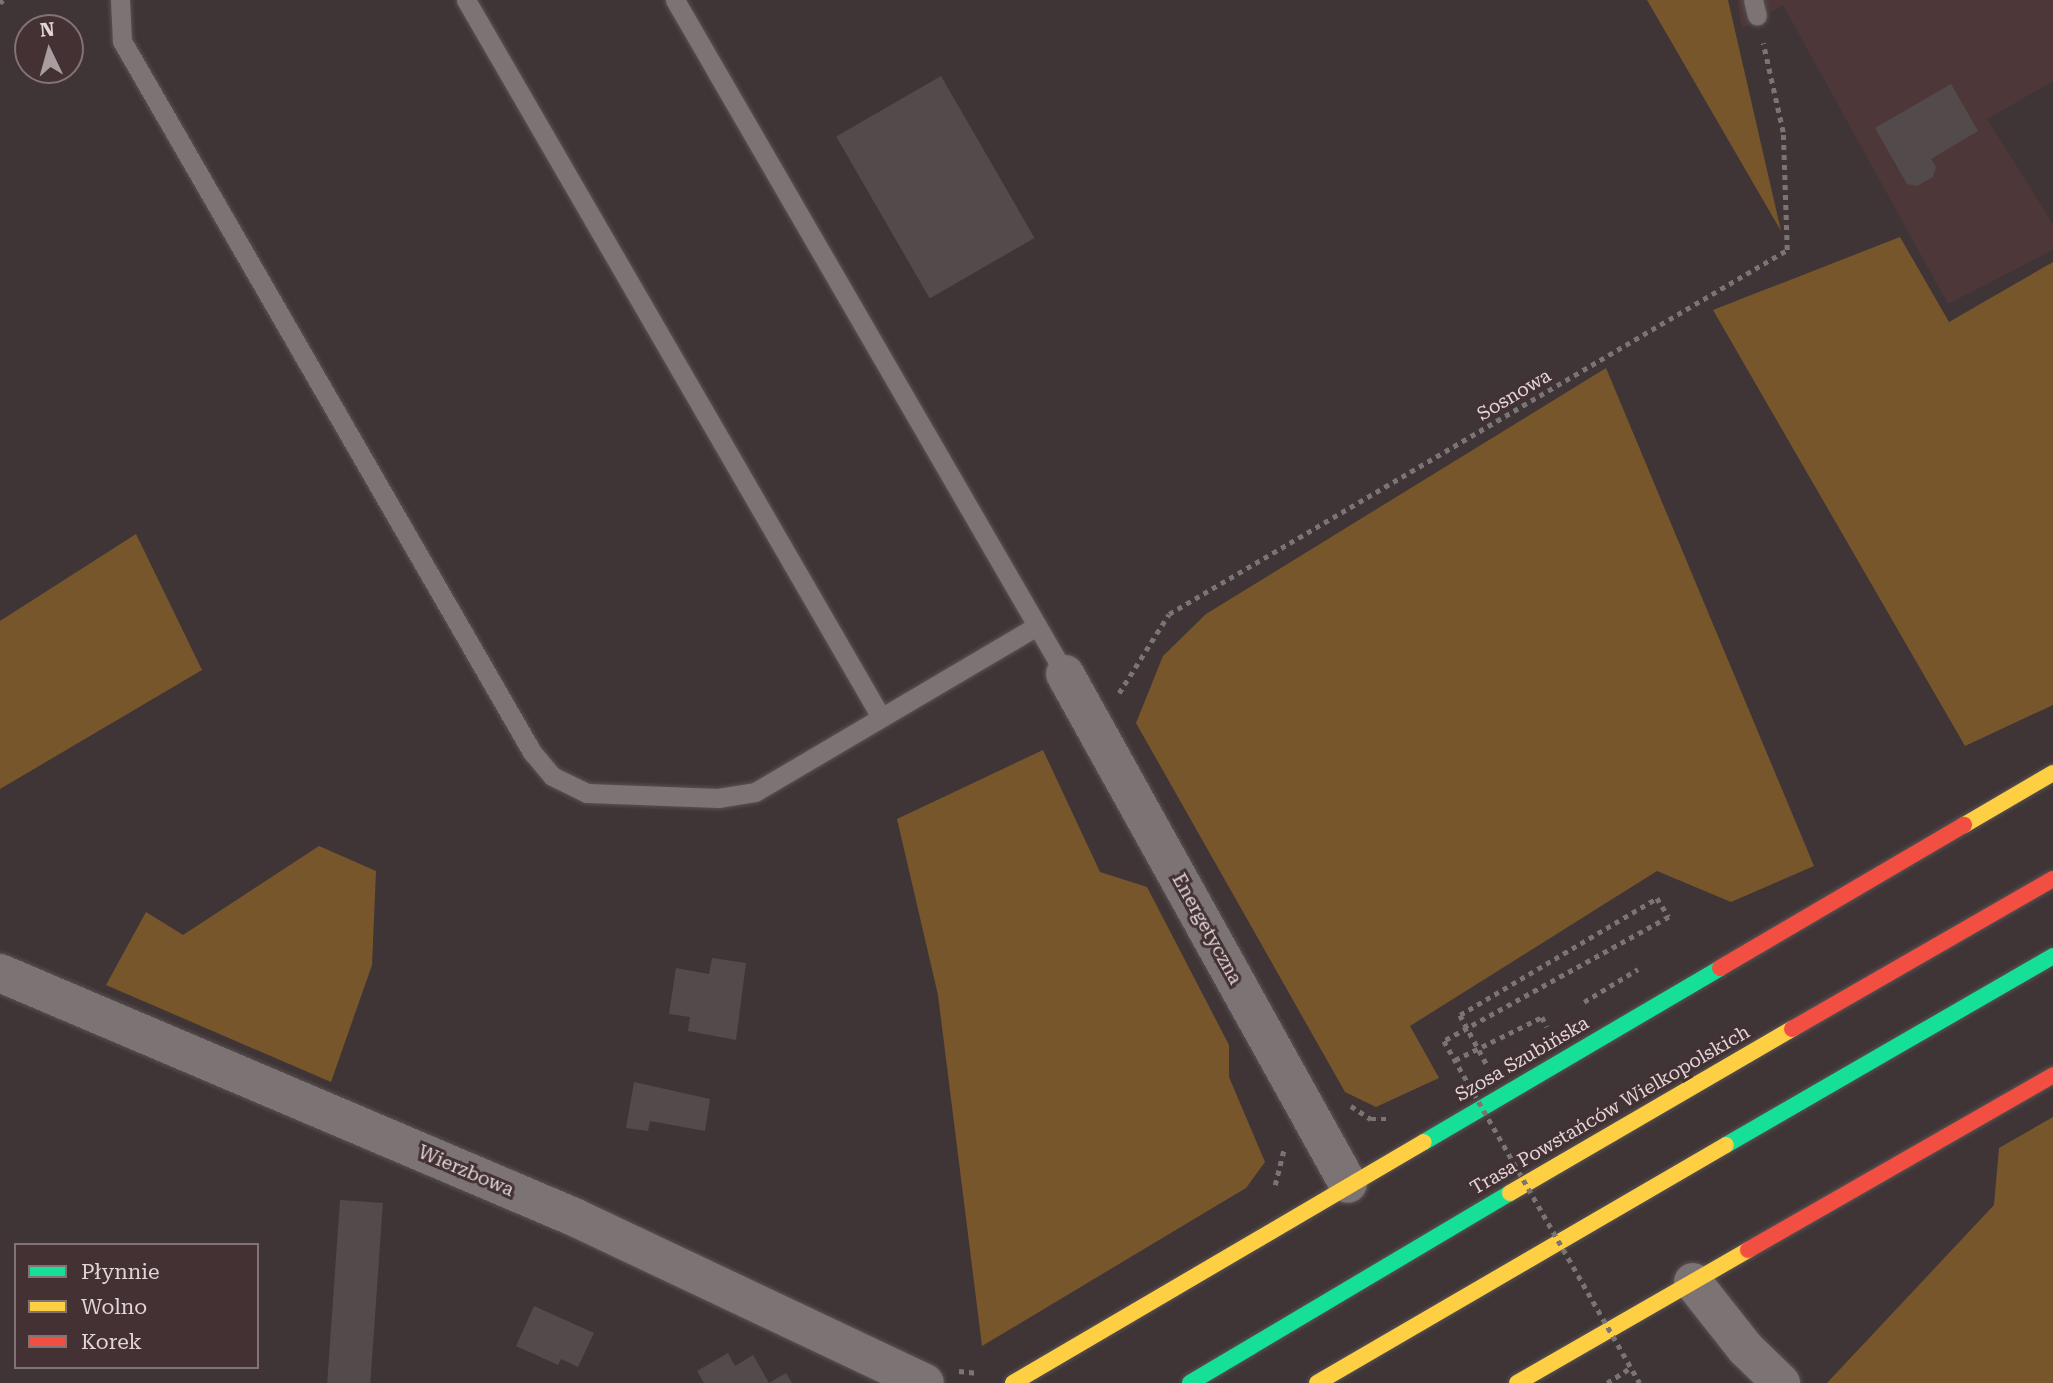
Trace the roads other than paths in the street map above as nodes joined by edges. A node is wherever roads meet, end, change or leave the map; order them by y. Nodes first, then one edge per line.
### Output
1 (120, 0) edge
2 (466, 0) edge
3 (674, 0) edge
4 (1037, 626) junction
5 (1065, 674) joint
6 (881, 717) junction
7 (2053, 773) edge
8 (2053, 879) edge
9 (2053, 956) edge
10 (0, 973) edge
11 (2053, 1075) edge
12 (1348, 1184) junction
13 (1693, 1282) junction
14 (939, 1376) edge
15 (1013, 1383) edge
16 (1190, 1383) edge
17 (1317, 1383) edge
18 (1517, 1383) edge
19 (1781, 1383) edge

1 - 6 lane
2 - 6 lane
3 - 4 lane
4 - 5 lane
4 - 6 lane
5 - 12 street, Energetyczna
7 - 12 main road, Szosa Szubińska
8 - 16 main road, Trasa Powstańców Wielkopolskich
9 - 17 main road
10 - 14 street, Wierzbowa
11 - 13 main road
12 - 15 main road, Szosa Szubińska
13 - 18 main road
13 - 19 street

